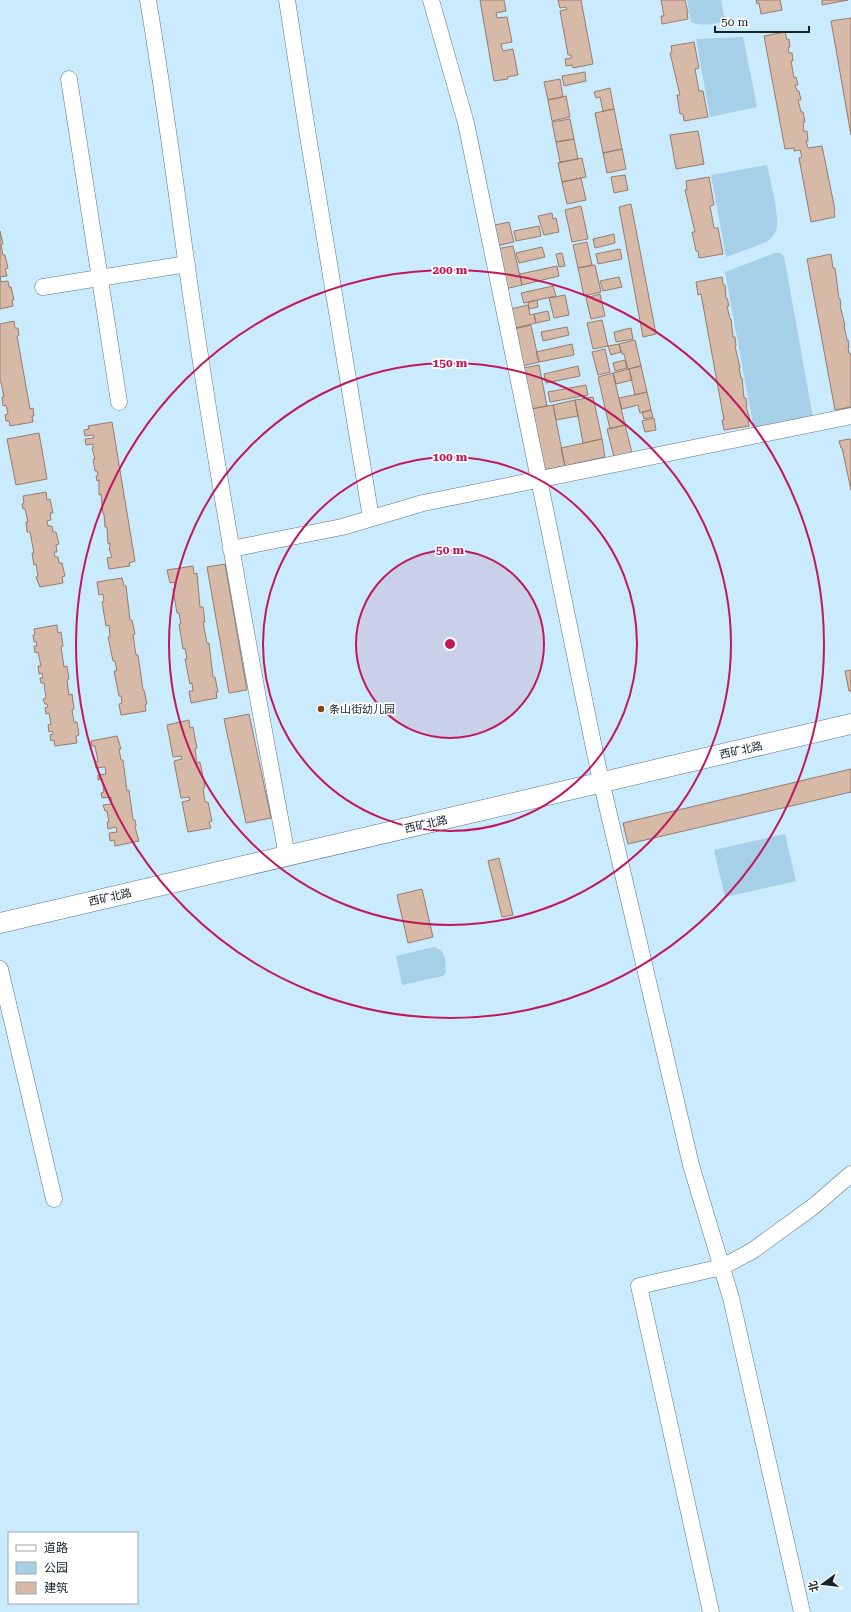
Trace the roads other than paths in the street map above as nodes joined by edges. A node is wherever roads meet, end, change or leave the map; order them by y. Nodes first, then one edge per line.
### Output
1 (148, 0) edge
2 (287, 0) edge
3 (431, 0) edge
4 (69, 79) dead end
5 (187, 264) junction
6 (100, 278) junction
7 (43, 287) dead end
8 (119, 402) dead end
9 (851, 416) edge
10 (538, 479) junction
11 (372, 518) junction
12 (231, 549) junction
13 (851, 724) edge
14 (851, 735) edge
15 (603, 788) junction
16 (288, 856) junction
17 (0, 923) edge
18 (0, 935) edge
19 (0, 968) edge
20 (851, 1174) edge
21 (54, 1198) dead end
22 (722, 1268) junction
23 (711, 1612) edge
24 (802, 1612) edge

1 - 5 street
2 - 11 street
3 - 10 street
4 - 6 street
5 - 6 street
5 - 12 street
6 - 7 street
6 - 8 street
9 - 10 street
10 - 11 street
10 - 15 street
11 - 12 street
12 - 16 street
13 - 15 main road, 西矿北路
14 - 15 main road, 西矿北路
15 - 16 main road, 西矿北路
15 - 18 main road, 西矿北路
15 - 22 street
16 - 17 main road, 西矿北路
19 - 21 street
20 - 22 street
22 - 23 street
22 - 24 street

